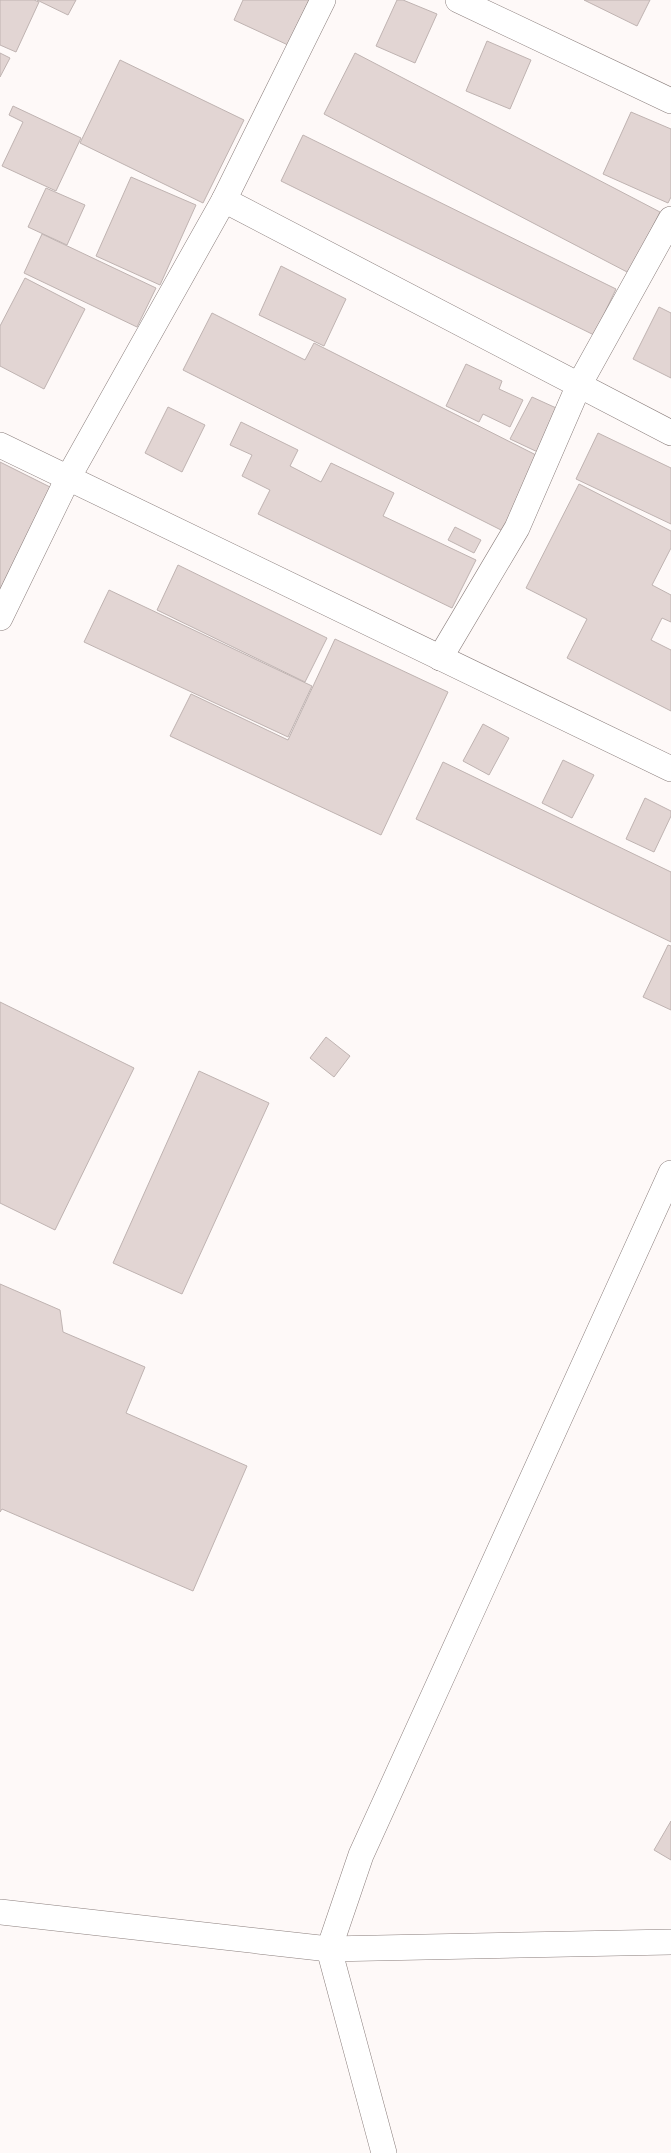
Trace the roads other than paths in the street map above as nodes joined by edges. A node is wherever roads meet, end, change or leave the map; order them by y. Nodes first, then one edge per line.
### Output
1 (323, 0) edge
2 (458, 0) edge
3 (671, 101) edge
4 (224, 200) junction
5 (671, 220) edge
6 (579, 385) junction
7 (671, 433) edge
8 (0, 445) edge
9 (68, 478) junction
10 (0, 618) edge
11 (440, 658) junction
12 (671, 769) edge
13 (671, 1173) edge
14 (0, 1912) edge
15 (671, 1942) edge
16 (329, 1949) junction
17 (384, 2153) edge

1 - 4 street
2 - 3 street
4 - 6 street
4 - 9 street
5 - 6 street
6 - 7 street
6 - 11 street
8 - 9 street
9 - 10 street
9 - 11 street
11 - 12 street
13 - 16 street
14 - 16 street
15 - 16 street
16 - 17 street

